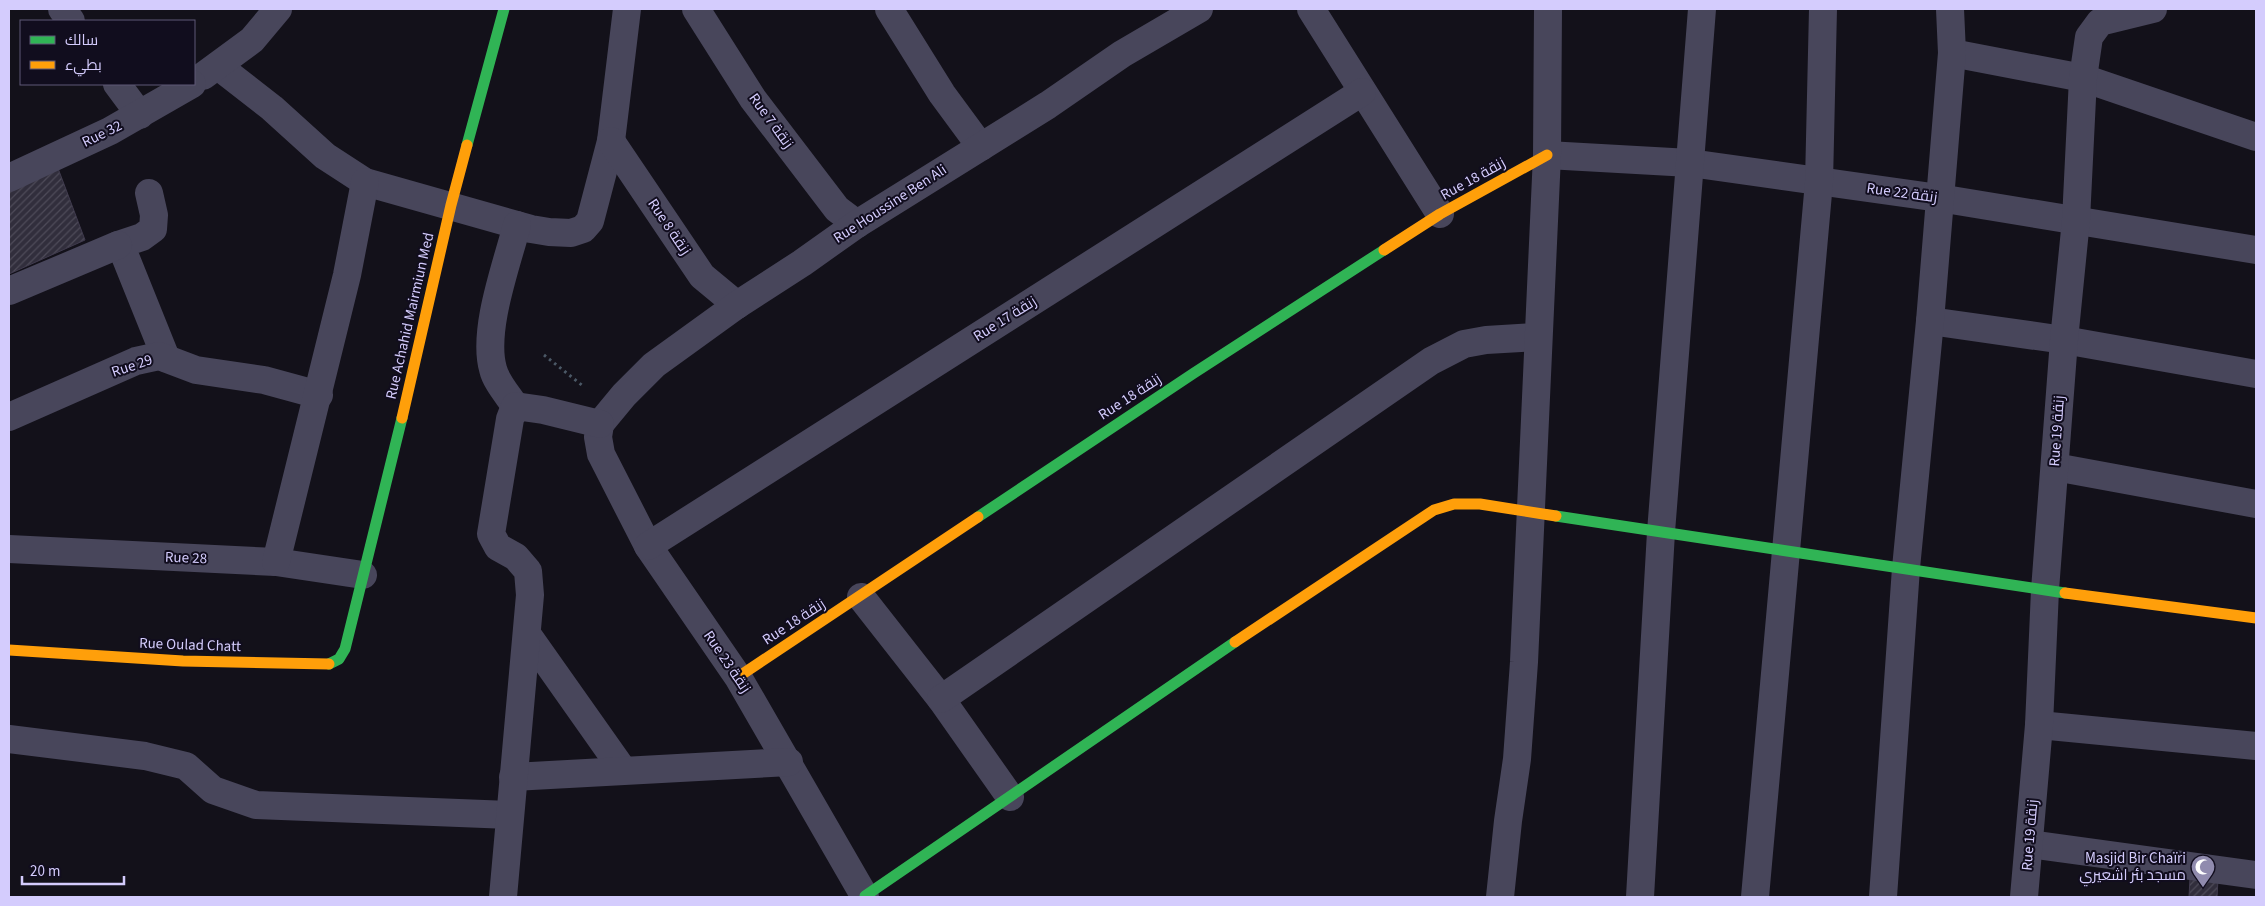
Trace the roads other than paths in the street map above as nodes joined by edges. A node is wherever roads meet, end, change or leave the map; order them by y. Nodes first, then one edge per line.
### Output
1 (62, 9) edge
2 (278, 9) edge
3 (504, 9) edge
4 (627, 9) edge
5 (696, 9) edge
6 (1199, 9) edge
7 (1310, 9) edge
8 (1548, 9) edge
9 (1702, 9) edge
10 (1823, 9) edge
11 (1950, 9) edge
12 (2153, 9) edge
13 (894, 10) edge
14 (71, 20) edge
15 (1952, 53) junction
16 (218, 66) junction
17 (2083, 78) junction
18 (195, 82) edge
19 (119, 85) edge
20 (190, 85) edge
21 (1362, 92) junction
22 (140, 115) junction
23 (2256, 137) edge
24 (612, 141) junction
25 (981, 146) junction
26 (1547, 154) junction
27 (1690, 163) junction
28 (9, 178) edge
29 (365, 182) junction
30 (1819, 182) junction
31 (149, 193) dead end
32 (1939, 198) junction
33 (451, 205) junction
34 (1440, 214) junction
35 (2076, 220) junction
36 (856, 224) junction
37 (517, 225) junction
38 (118, 245) junction
39 (2256, 250) edge
40 (9, 291) edge
41 (736, 305) junction
42 (1930, 320) junction
43 (1537, 336) junction
44 (2064, 340) junction
45 (166, 358) junction
46 (2256, 374) edge
47 (319, 395) junction
48 (515, 406) junction
49 (9, 417) edge
50 (606, 417) junction
51 (2055, 467) junction
52 (2256, 504) edge
53 (1532, 511) junction
54 (1661, 532) junction
55 (648, 546) junction
56 (9, 549) edge
57 (1786, 549) junction
58 (276, 562) junction
59 (1906, 568) junction
60 (363, 575) junction
61 (2045, 590) junction
62 (861, 597) junction
63 (2256, 618) edge
64 (350, 631) joint
65 (527, 634) junction
66 (9, 650) edge
67 (738, 676) junction
68 (941, 699) junction
69 (2038, 725) junction
70 (9, 739) edge
71 (2256, 746) edge
72 (789, 762) junction
73 (623, 770) junction
74 (513, 777) junction
75 (1010, 798) junction
76 (510, 814) junction
77 (2029, 844) junction
78 (2256, 874) edge
79 (865, 896) edge
80 (502, 897) edge
81 (1500, 897) edge
82 (1640, 897) edge
83 (1755, 897) edge
84 (1884, 897) edge
85 (2024, 897) edge

1 - 14 street
2 - 16 street, Rue 32
3 - 33 street, Rue Achahid Mairmiun Med
4 - 24 street
5 - 36 street, Rue 7 زنقة
6 - 25 street, Rue Houssine Ben Ali
7 - 21 street
8 - 26 street
9 - 27 street
10 - 30 street
11 - 15 street
12 - 17 street, Rue 19 زنقة
13 - 25 street
15 - 17 street
15 - 32 street
16 - 18 street, Rue 32
16 - 29 street
17 - 23 street
17 - 35 street, Rue 19 زنقة
19 - 22 street
20 - 22 street, Rue 32
21 - 34 street
21 - 55 street, Rue 17 زنقة
22 - 28 street, Rue 32
24 - 37 street
24 - 41 street, Rue 8 زنقة
25 - 36 street, Rue Houssine Ben Ali
26 - 27 street, Rue 22 زنقة
26 - 34 street, Rue 18 زنقة
26 - 43 street
27 - 30 street, Rue 22 زنقة
27 - 54 street
29 - 33 street
29 - 47 street
30 - 32 street, Rue 22 زنقة
30 - 57 street
31 - 38 street
32 - 35 street, Rue 22 زنقة
32 - 42 street
33 - 37 street
33 - 60 street, Rue Achahid Mairmiun Med
34 - 62 street, Rue 18 زنقة
35 - 39 street, Rue 22 زنقة
35 - 44 street, Rue 19 زنقة
36 - 41 street, Rue Houssine Ben Ali
37 - 48 street
38 - 40 street
38 - 45 street
41 - 50 street, Rue Houssine Ben Ali
42 - 44 street
42 - 59 street
43 - 53 street
43 - 68 street
44 - 46 street
44 - 51 street, Rue 19 زنقة
45 - 47 street, Rue 29
45 - 49 street, Rue 29
47 - 58 street
48 - 50 street
48 - 65 street
50 - 55 street, Rue 23 زنقة
51 - 52 street
51 - 61 street, Rue 19 زنقة
53 - 54 street
53 - 75 street
53 - 81 street
54 - 57 street
54 - 82 street
55 - 67 street, Rue 23 زنقة
56 - 58 street, Rue 28
57 - 59 street
57 - 83 street
58 - 60 street, Rue 28
59 - 61 street
59 - 84 street
60 - 64 street, Rue Achahid Mairmiun Med
61 - 63 street
61 - 69 street, Rue 19 زنقة
62 - 67 street, Rue 18 زنقة
62 - 68 street
64 - 66 street, Rue Oulad Chatt
65 - 73 street
65 - 74 street
67 - 72 street, Rue 23 زنقة
68 - 75 street
69 - 71 street
69 - 77 street, Rue 19 زنقة
70 - 76 street
72 - 73 street
72 - 79 street, Rue 23 زنقة
73 - 74 street
74 - 76 street
75 - 79 street
76 - 80 street
77 - 78 street
77 - 85 street, Rue 19 زنقة

